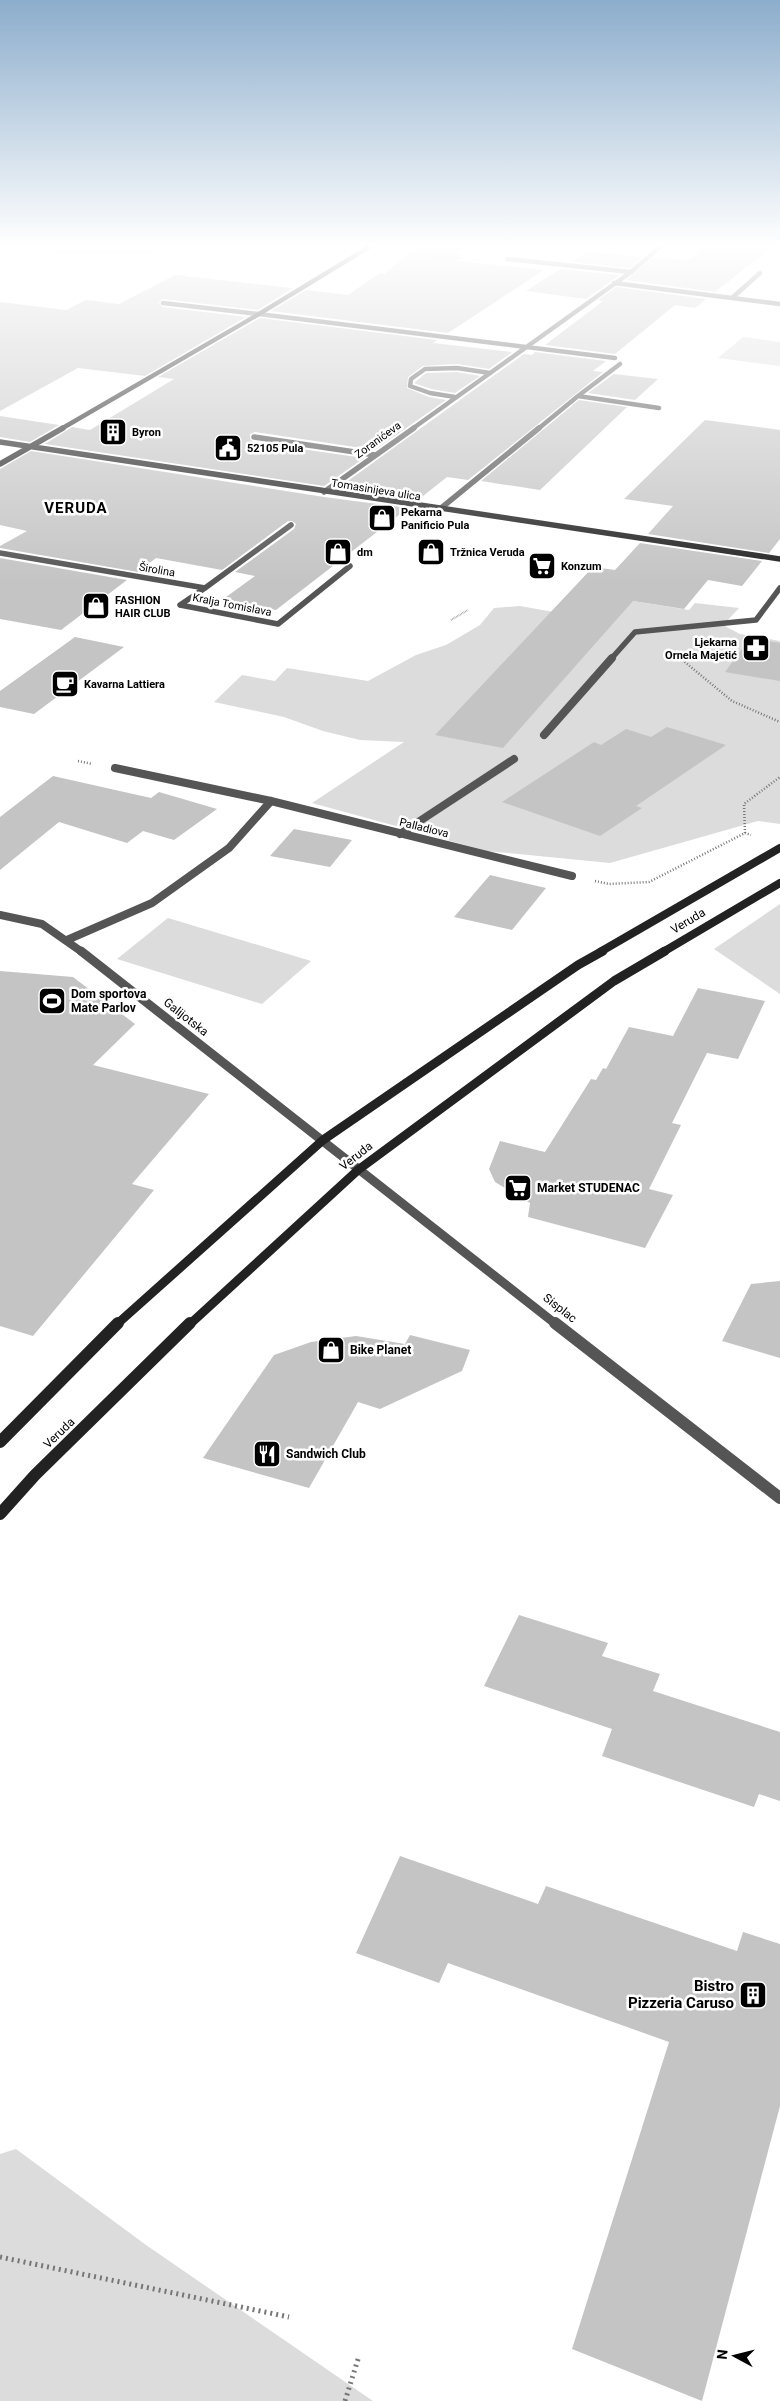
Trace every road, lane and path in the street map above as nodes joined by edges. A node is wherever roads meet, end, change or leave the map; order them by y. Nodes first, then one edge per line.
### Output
1 (181, 359) edge
2 (509, 359) edge
3 (620, 364) dead end
4 (490, 373) junction
5 (578, 396) junction
6 (455, 397) junction
7 (659, 408) dead end
8 (254, 437) dead end
9 (0, 442) edge
10 (31, 446) junction
11 (375, 455) junction
12 (0, 464) edge
13 (324, 492) junction
14 (440, 510) junction
15 (291, 525) dead end
16 (0, 553) edge
17 (780, 559) edge
18 (350, 566) dead end
19 (205, 588) junction
20 (780, 588) edge
21 (468, 610) dead end
22 (451, 620) dead end
23 (647, 630) junction
24 (780, 722) edge
25 (544, 735) dead end
26 (514, 759) dead end
27 (115, 768) dead end
28 (780, 778) edge
29 (271, 801) junction
30 (745, 833) junction
31 (400, 834) junction
32 (754, 836) dead end
33 (780, 848) edge
34 (572, 876) joint
35 (780, 883) edge
36 (0, 915) edge
37 (67, 940) junction
38 (323, 1140) junction
39 (358, 1170) junction
40 (0, 1442) edge
41 (780, 1498) edge
42 (0, 1514) edge
43 (0, 2257) edge
44 (289, 2317) dead end
45 (359, 2356) dead end
46 (345, 2401) edge

1 - 10 main road
2 - 4 street, Zoranićeva
3 - 5 street
4 - 6 street, Zoranićeva
4 - 6 street
5 - 7 street
5 - 14 street
6 - 11 street, Zoranićeva
8 - 11 street
9 - 10 main road, Tomasinijeva ulica
10 - 12 main road
10 - 13 main road, Tomasinijeva ulica
11 - 13 street, Zoranićeva
13 - 14 main road, Tomasinijeva ulica
14 - 17 main road, Tomasinijeva ulica
15 - 19 street
16 - 19 street, Širolina
18 - 19 street, Kralja Tomislava
20 - 23 street
21 - 22 path
23 - 24 path
23 - 25 street
26 - 31 street
27 - 29 street, Palladiova
28 - 30 path
29 - 31 street, Palladiova
29 - 37 street
30 - 32 path
30 - 34 path
31 - 34 street, Palladiova
33 - 38 main road, Veruda
35 - 39 main road, Veruda
36 - 37 street, Galijotska
37 - 38 street, Galijotska
38 - 39 street, Sisplac
38 - 40 main road, Veruda
39 - 41 street, Sisplac
39 - 42 main road, Veruda
43 - 44 path
45 - 46 path

